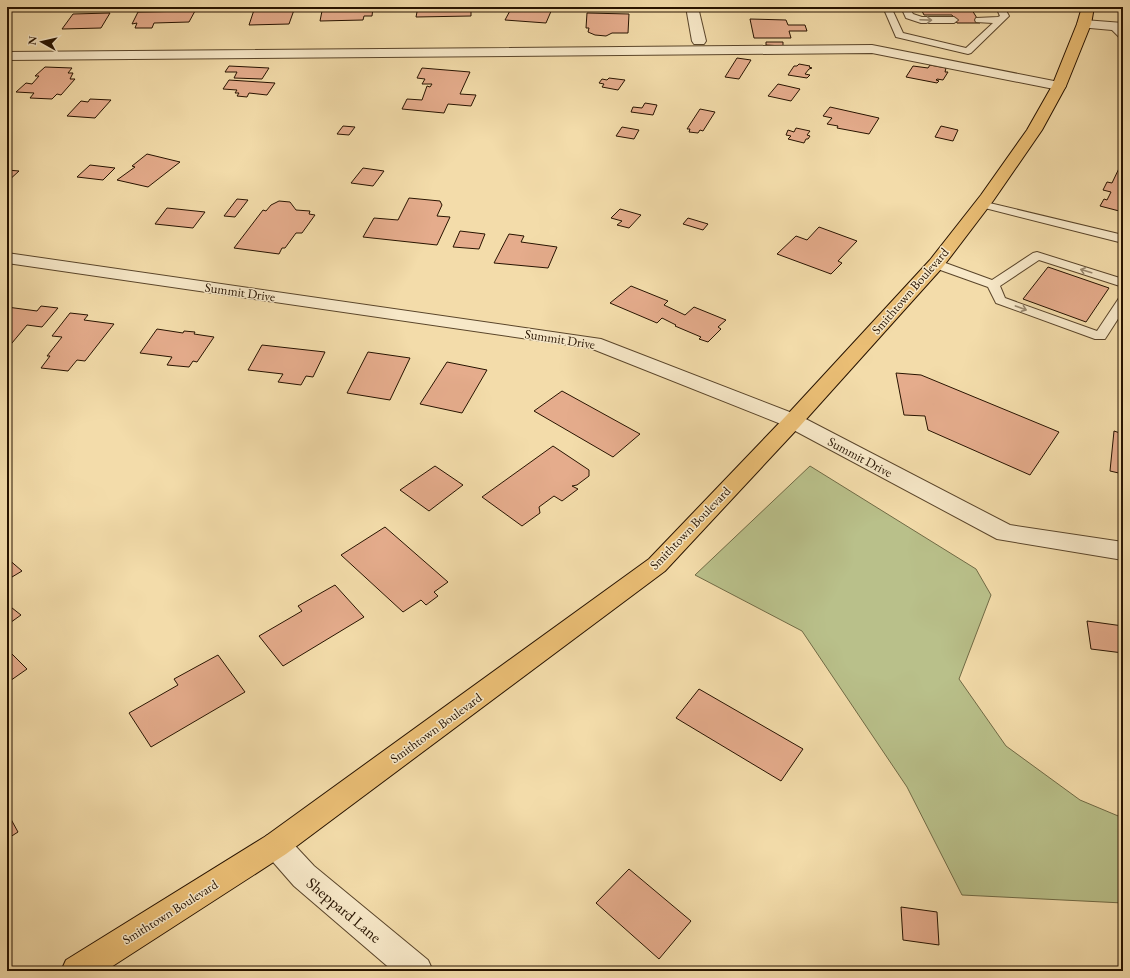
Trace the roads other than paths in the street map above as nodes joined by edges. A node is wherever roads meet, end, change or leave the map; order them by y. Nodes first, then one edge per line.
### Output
1 (692, 7) edge
2 (888, 7) edge
3 (905, 7) edge
4 (1000, 7) edge
5 (1088, 7) edge
6 (954, 20) dead end
7 (979, 20) dead end
8 (1001, 20) junction
9 (1084, 24) junction
10 (1120, 30) edge
11 (699, 41) dead end
12 (7, 56) edge
13 (1059, 86) junction
14 (981, 204) junction
15 (1123, 239) edge
16 (7, 258) edge
17 (936, 264) junction
18 (1123, 283) edge
19 (993, 284) junction
20 (1123, 301) edge
21 (793, 422) junction
22 (1123, 550) edge
23 (276, 845) junction
24 (76, 971) edge
25 (417, 971) edge

1 - 11 street
2 - 8 lane
3 -> 6 lane
4 - 8 lane
5 - 9 main road, Smithtown Boulevard
7 - 8 lane
9 - 10 street
9 - 13 main road, Smithtown Boulevard
12 - 13 street
13 - 14 main road, Smithtown Boulevard
14 - 15 lane
14 - 17 main road, Smithtown Boulevard
16 - 21 street, Summit Drive
17 - 19 lane
17 - 21 main road, Smithtown Boulevard
18 -> 19 lane
19 -> 20 lane
21 - 22 street, Summit Drive
21 - 23 main road, Smithtown Boulevard
23 - 24 main road, Smithtown Boulevard
23 - 25 street, Sheppard Lane

